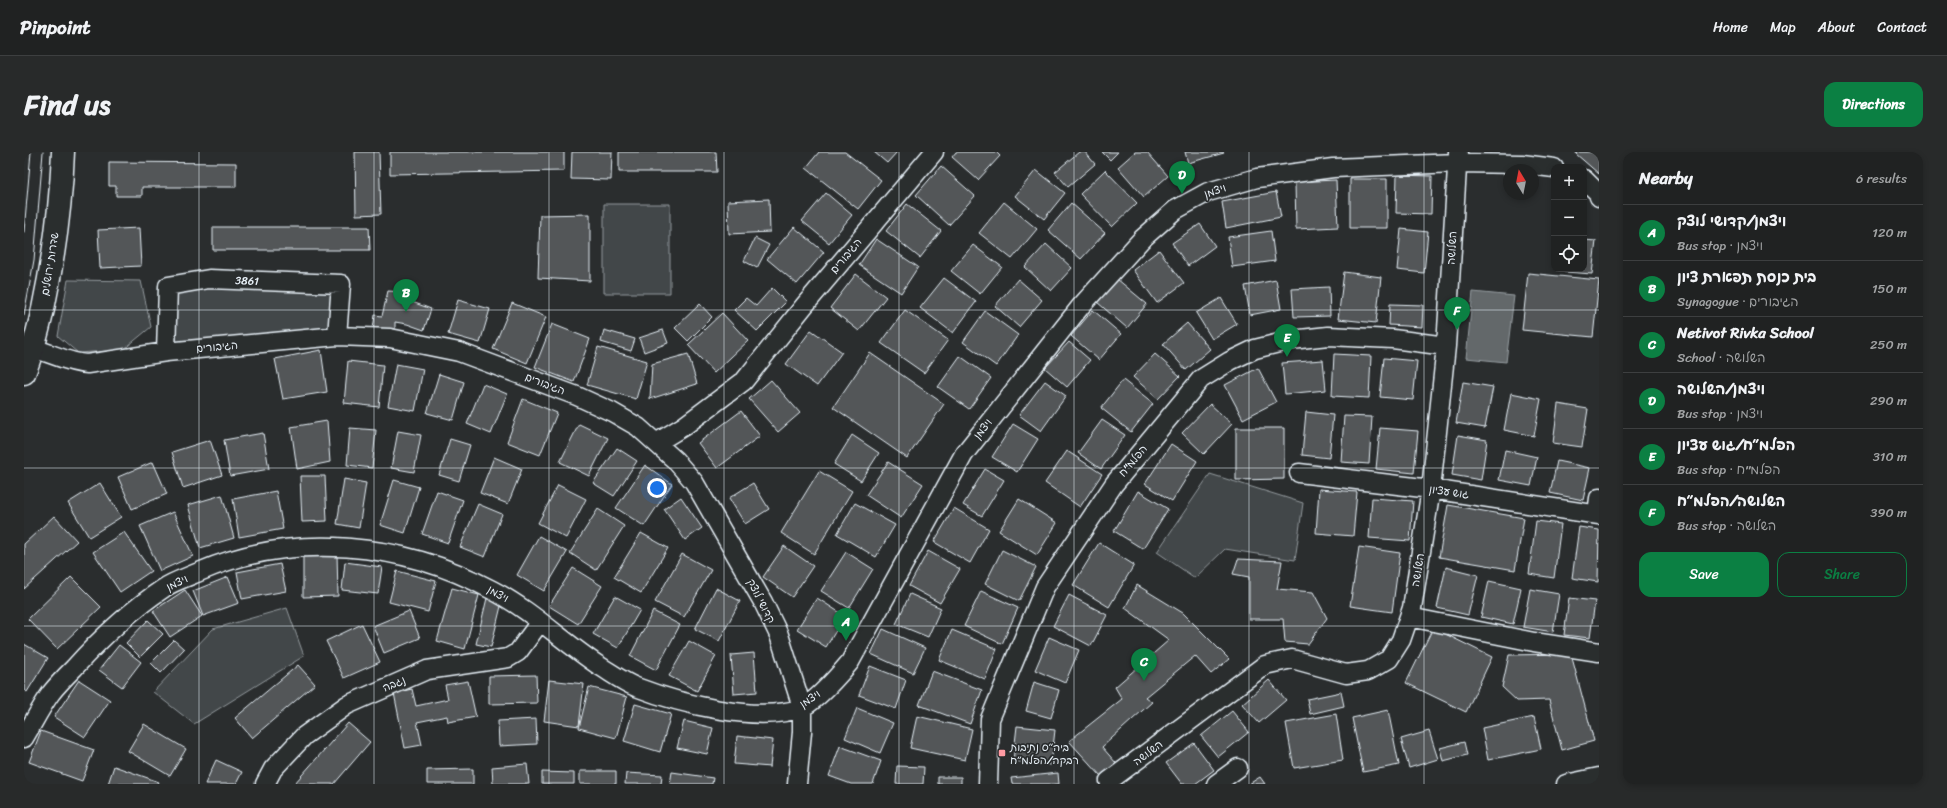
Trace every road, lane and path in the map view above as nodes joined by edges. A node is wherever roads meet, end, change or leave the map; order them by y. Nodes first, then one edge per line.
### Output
1 (63, 152) edge
2 (934, 152) edge
3 (1458, 158) edge
4 (1551, 168) edge
5 (1587, 183) edge
6 (1599, 197) edge
7 (337, 336) junction
8 (1446, 346) junction
9 (29, 348) edge
10 (166, 352) junction
11 (24, 373) edge
12 (656, 443) junction
13 (1299, 473) dead end
14 (1431, 489) junction
15 (1598, 509) edge
16 (1409, 617) junction
17 (540, 622) junction
18 (1599, 652) edge
19 (802, 708) junction
20 (24, 738) edge
21 (1238, 768) dead end
22 (1599, 777) edge
23 (1109, 783) edge
24 (265, 784) edge
25 (797, 784) edge
26 (988, 784) edge
27 (1216, 784) edge
28 (1566, 784) edge

1 - 9 main road, שדרות ירושלים
2 - 12 street, הגיבורים
3 - 4 street, ויצמן
3 - 8 street, השלושה
3 - 19 street, ויצמן
5 - 6 street
7 - 10 street, הגיבורים
7 - 10 street, 3861
7 - 12 street, הגיבורים
8 - 14 street, השלושה
8 - 26 street, הפלמ"ח
9 - 10 street, הגיבורים
9 - 11 main road, שדרות ירושלים
12 - 19 street, קדושי לוצק
13 - 14 street, גוש עציון
14 - 15 street, גוש עציון
14 - 16 street, השלושה
16 - 18 street
16 - 23 street, השלושה
17 - 19 street, ויצמן
17 - 20 street, ויצמן
17 - 24 street, נגבה
19 - 25 street, קדושי לוצק
21 - 27 street
22 - 28 street

